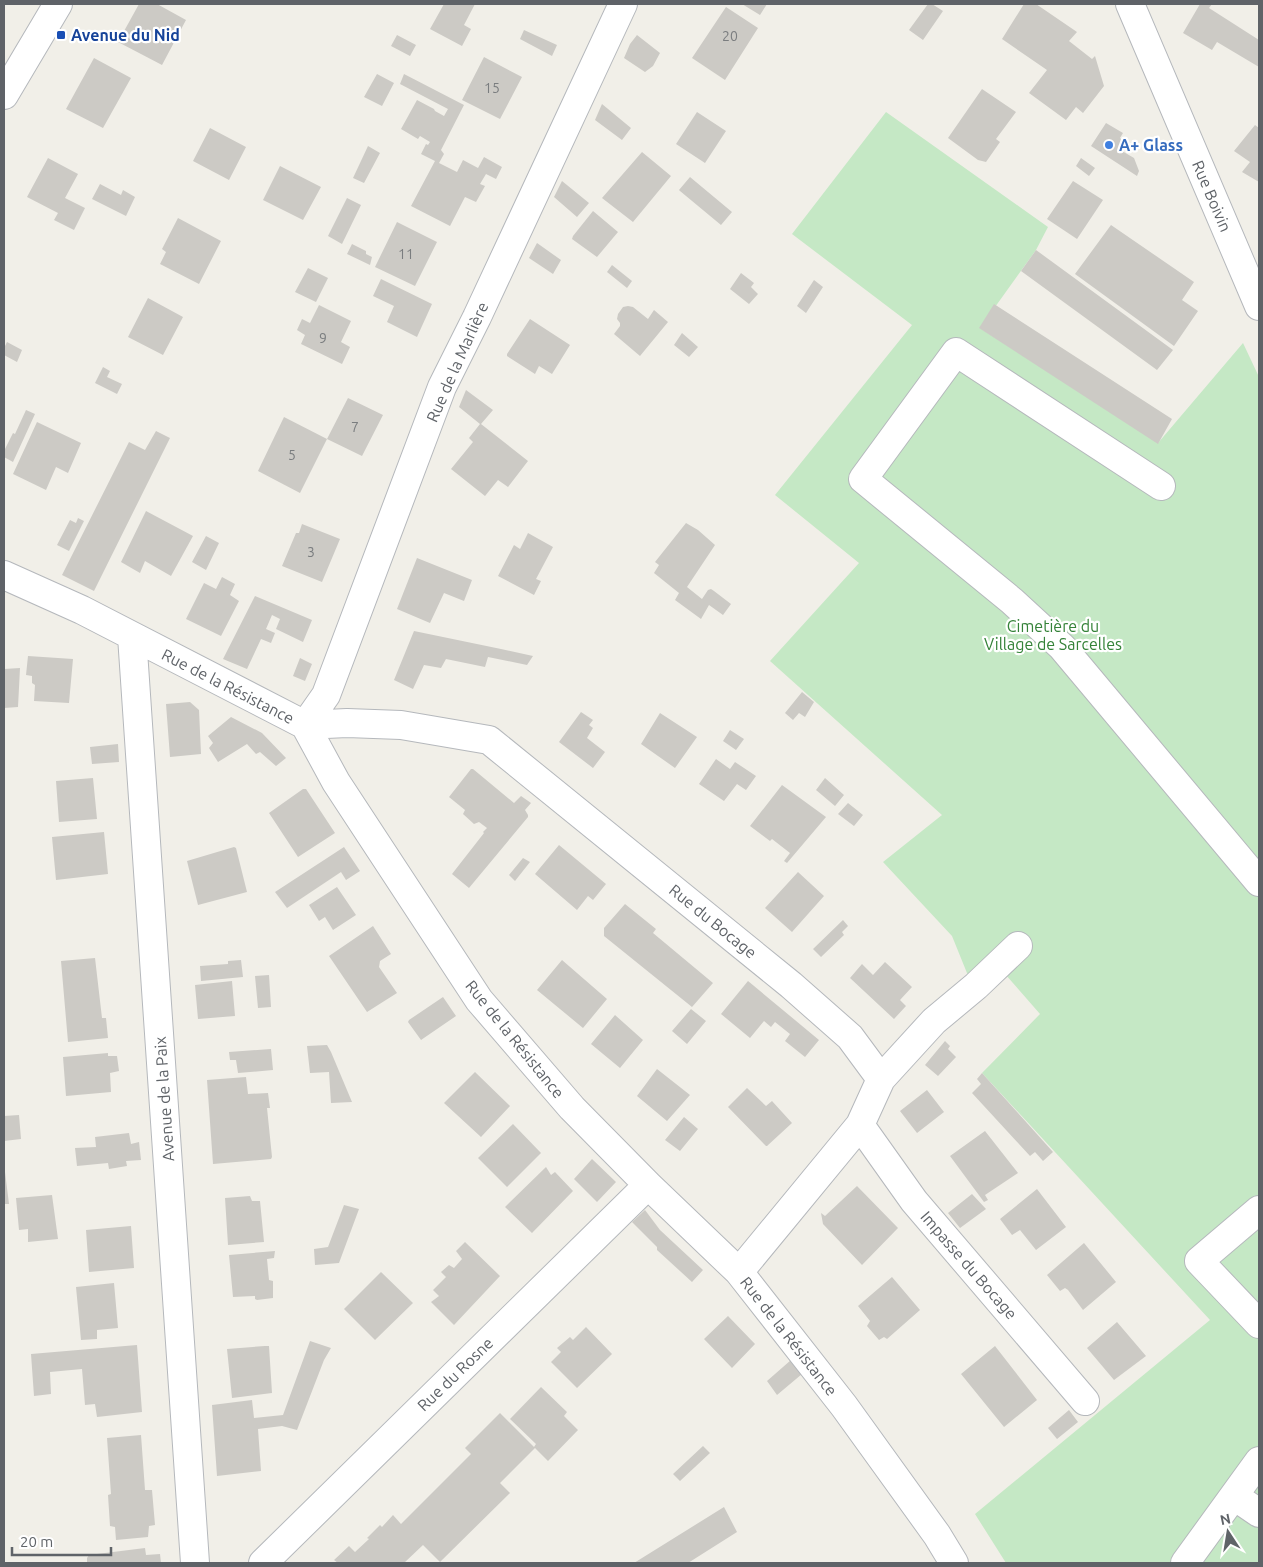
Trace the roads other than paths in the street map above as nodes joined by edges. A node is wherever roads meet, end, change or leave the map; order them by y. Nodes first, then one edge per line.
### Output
1 (58, 4) edge
2 (623, 4) edge
3 (1130, 4) edge
4 (4, 95) edge
5 (1259, 306) edge
6 (1161, 486) dead end
7 (4, 576) edge
8 (132, 636) junction
9 (305, 725) junction
10 (1259, 882) edge
11 (1018, 946) dead end
12 (881, 1079) junction
13 (860, 1125) junction
14 (648, 1186) junction
15 (1259, 1210) edge
16 (739, 1272) junction
17 (1259, 1324) edge
18 (1085, 1401) dead end
19 (1259, 1460) edge
20 (1234, 1496) junction
21 (1259, 1513) edge
22 (195, 1563) edge
23 (263, 1563) edge
24 (954, 1563) edge
25 (1185, 1563) edge

1 - 4 street
2 - 9 street, Rue de la Marlière
3 - 5 street, Rue Boivin
6 - 10 street
7 - 8 street, Rue de la Résistance
8 - 9 street, Rue de la Résistance
8 - 22 street, Avenue de la Paix
9 - 12 street, Rue du Bocage
9 - 14 street, Rue de la Résistance
11 - 12 street
12 - 13 street
13 - 16 street
13 - 18 street, Impasse du Bocage
14 - 16 street, Rue de la Résistance
14 - 23 street, Rue du Rosne
15 - 17 street
16 - 24 street, Rue de la Résistance
19 - 20 street
20 - 21 street
20 - 25 street

